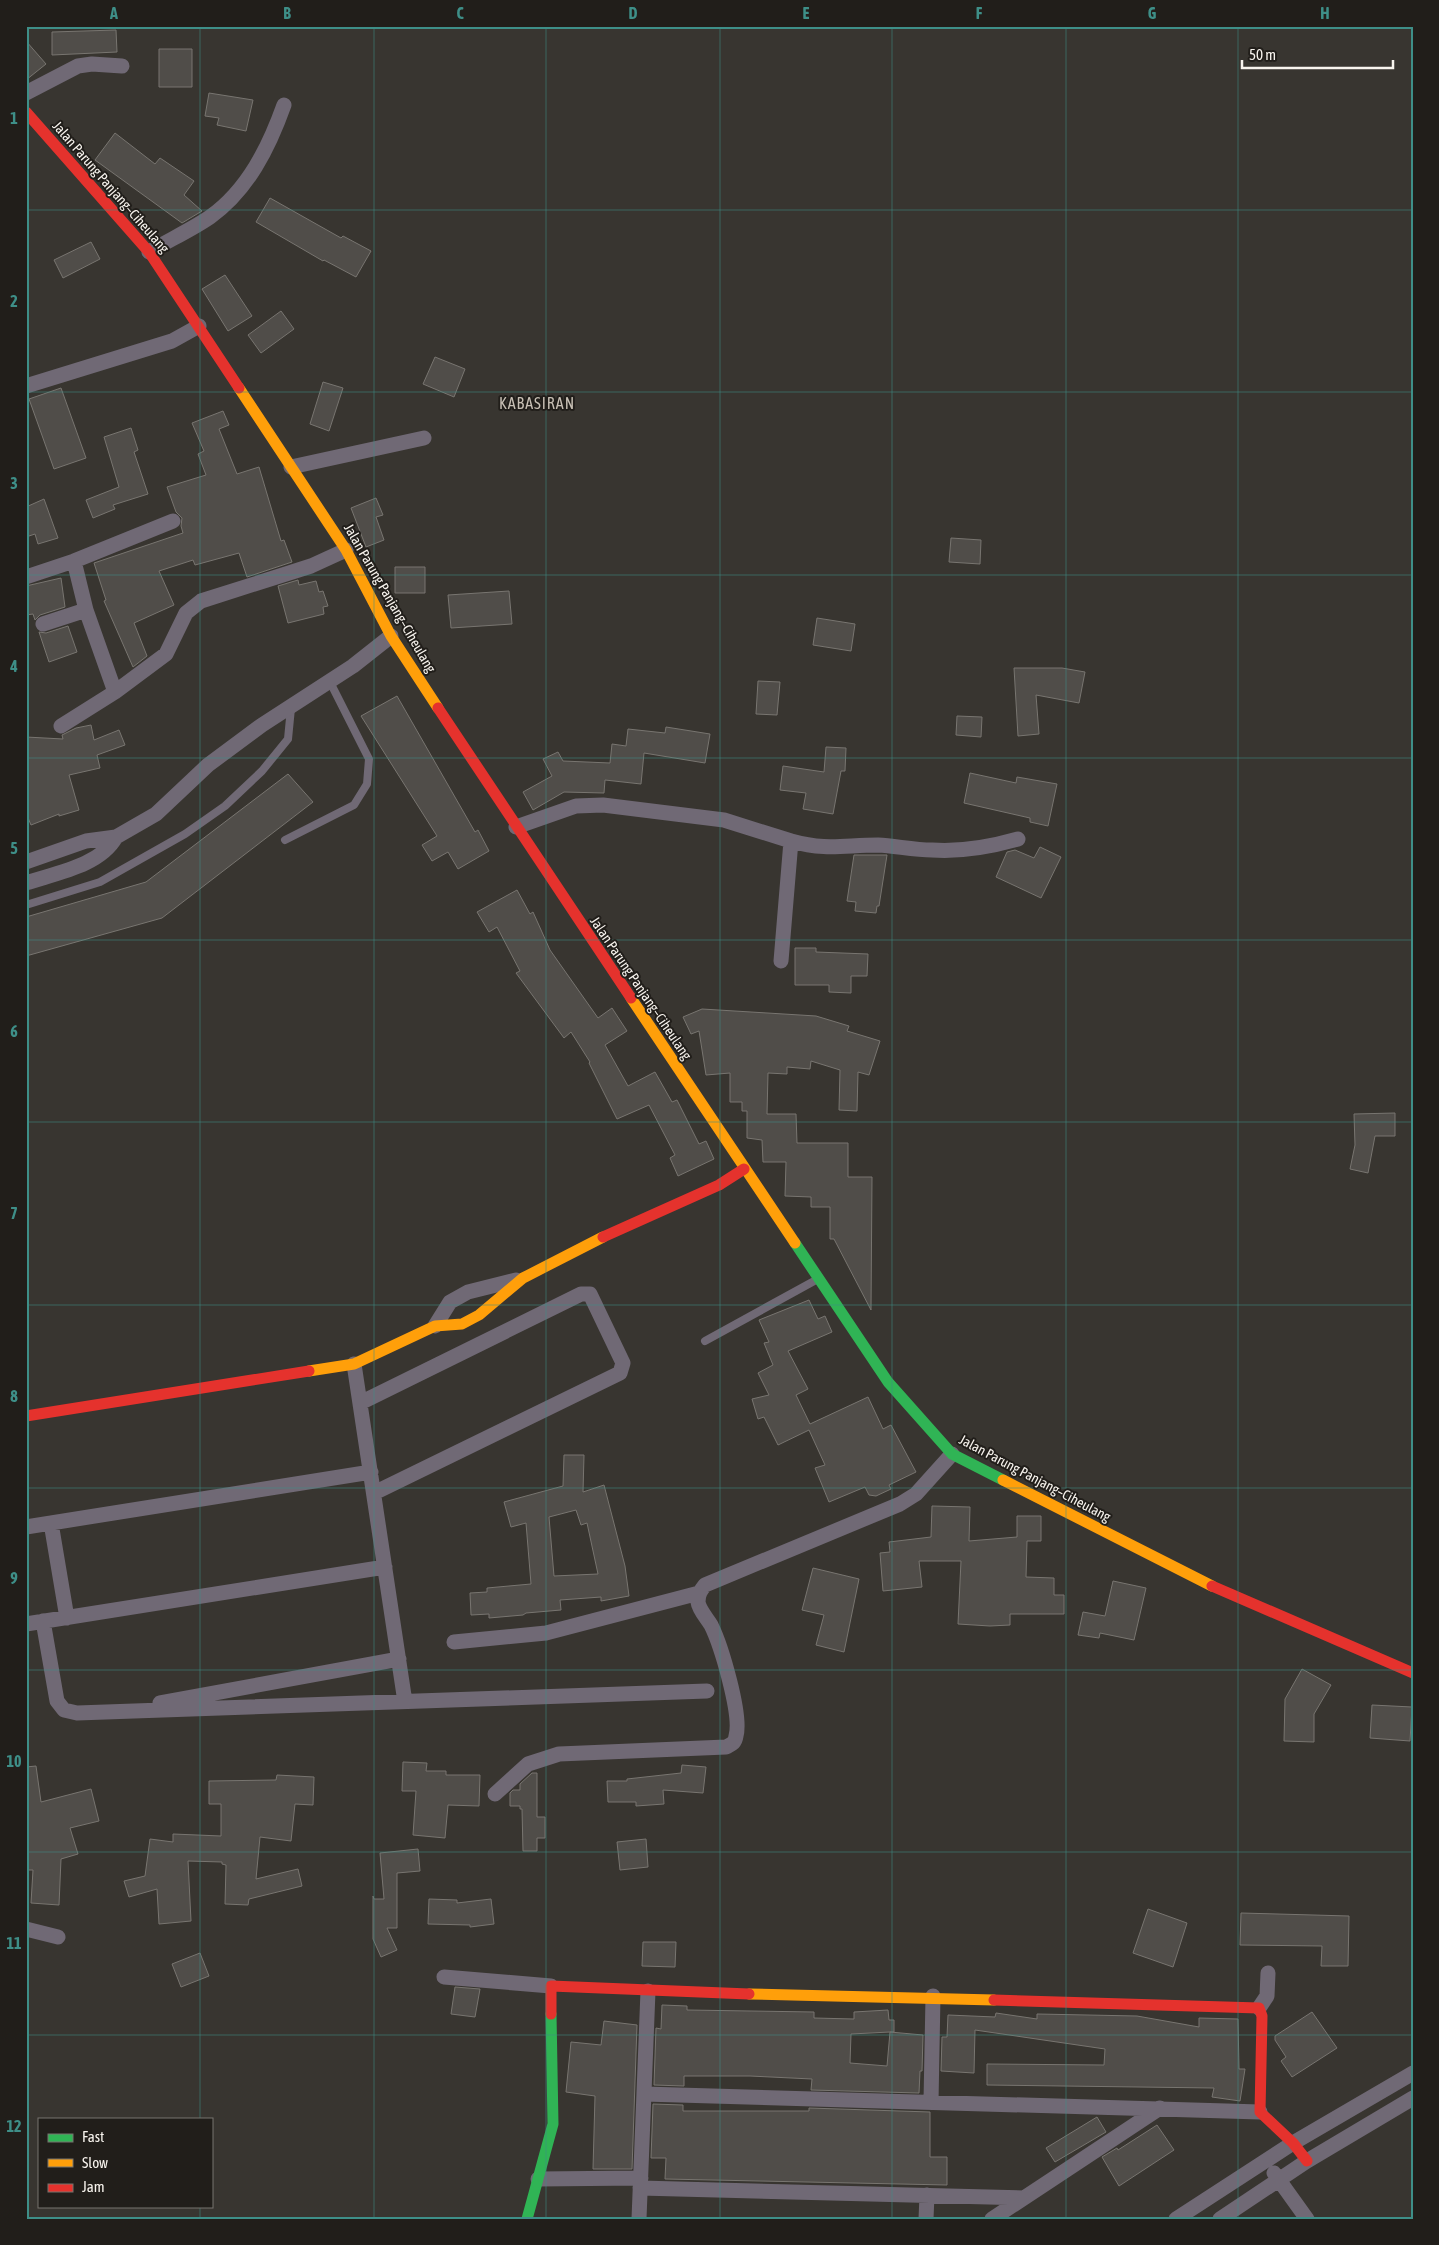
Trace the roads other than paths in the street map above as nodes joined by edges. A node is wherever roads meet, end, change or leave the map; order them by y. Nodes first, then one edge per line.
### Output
1 (122, 66) dead end
2 (26, 93) edge
3 (284, 105) dead end
4 (26, 112) edge
5 (149, 252) junction
6 (198, 326) junction
7 (26, 386) edge
8 (424, 438) dead end
9 (291, 467) junction
10 (173, 521) dead end
11 (346, 550) junction
12 (74, 561) junction
13 (26, 577) edge
14 (86, 610) junction
15 (43, 624) dead end
16 (391, 636) junction
17 (330, 682) junction
18 (115, 692) junction
19 (291, 706) junction
20 (60, 726) dead end
21 (516, 827) junction
22 (116, 837) junction
23 (1018, 839) dead end
24 (285, 840) dead end
25 (791, 841) junction
26 (26, 862) edge
27 (26, 884) edge
28 (26, 904) edge
29 (781, 961) dead end
30 (744, 1169) junction
31 (523, 1278) junction
32 (818, 1279) junction
33 (435, 1326) junction
34 (705, 1340) dead end
35 (354, 1364) junction
36 (360, 1403) junction
37 (26, 1416) edge
38 (952, 1454) junction
39 (371, 1472) junction
40 (374, 1492) junction
41 (51, 1523) junction
42 (26, 1527) edge
43 (385, 1567) junction
44 (699, 1593) junction
45 (66, 1618) junction
46 (44, 1621) junction
47 (26, 1624) edge
48 (454, 1642) dead end
49 (399, 1659) junction
50 (1413, 1674) edge
51 (706, 1691) dead end
52 (406, 1702) junction
53 (107, 1712) junction
54 (495, 1794) dead end
55 (26, 1929) edge
56 (58, 1937) dead end
57 (1268, 1972) dead end
58 (444, 1977) dead end
59 (551, 1986) junction
60 (648, 1991) junction
61 (933, 1996) junction
62 (1260, 2008) junction
63 (1411, 2077) edge
64 (644, 2094) junction
65 (1413, 2098) edge
66 (931, 2102) junction
67 (1160, 2108) junction
68 (1260, 2112) junction
69 (1293, 2143) junction
70 (1307, 2161) junction
71 (1266, 2162) junction
72 (538, 2179) junction
73 (1279, 2180) junction
74 (640, 2183) junction
75 (927, 2196) junction
76 (1024, 2198) junction
77 (527, 2219) edge
78 (639, 2219) edge
79 (926, 2219) edge
80 (992, 2219) edge
81 (1176, 2219) edge
82 (1220, 2219) edge
83 (1307, 2219) edge

1 - 2 street
3 - 5 street
4 - 5 street, Jalan Parung Panjang–Ciheulang
5 - 6 street, Jalan Parung Panjang–Ciheulang
6 - 7 street
6 - 9 street, Jalan Parung Panjang–Ciheulang
8 - 9 street
9 - 11 street, Jalan Parung Panjang–Ciheulang
10 - 12 street
11 - 16 street, Jalan Parung Panjang–Ciheulang
11 - 18 street
12 - 13 street
12 - 14 street
14 - 15 street
14 - 18 street
16 - 17 street
16 - 21 street, Jalan Parung Panjang–Ciheulang
17 - 19 street
17 - 24 lane
18 - 20 street
19 - 22 street
19 - 28 lane
21 - 25 street
21 - 30 street, Jalan Parung Panjang–Ciheulang
22 - 26 street
22 - 27 street
23 - 25 street
25 - 29 street
30 - 31 street
30 - 32 street, Jalan Parung Panjang–Ciheulang
31 - 33 street
31 - 33 street
32 - 34 lane
32 - 38 street, Jalan Parung Panjang–Ciheulang
33 - 35 street
35 - 36 street
35 - 37 street
36 - 39 street
36 - 40 street
38 - 44 street
38 - 50 street, Jalan Parung Panjang–Ciheulang
39 - 40 street
39 - 41 street
40 - 43 street
41 - 42 street
41 - 45 street
43 - 45 street
43 - 49 street
44 - 48 street
44 - 54 street
45 - 46 street
46 - 47 street
46 - 53 street
49 - 52 street
49 - 53 street
51 - 52 street
52 - 53 street
55 - 56 street
57 - 62 street
58 - 59 street
59 - 60 street
59 - 72 street
60 - 61 street
60 - 64 street
61 - 62 street
61 - 66 street
62 - 68 street
63 - 69 street
64 - 66 street
64 - 74 street
65 - 70 street
66 - 67 street
67 - 68 street
67 - 76 street
68 - 69 street
69 - 70 street
69 - 71 street
70 - 73 street
71 - 73 street
71 - 81 street
72 - 74 street
72 - 77 street
73 - 82 street
73 - 83 street
74 - 75 street
74 - 78 street
75 - 76 street
75 - 79 street
76 - 80 street

